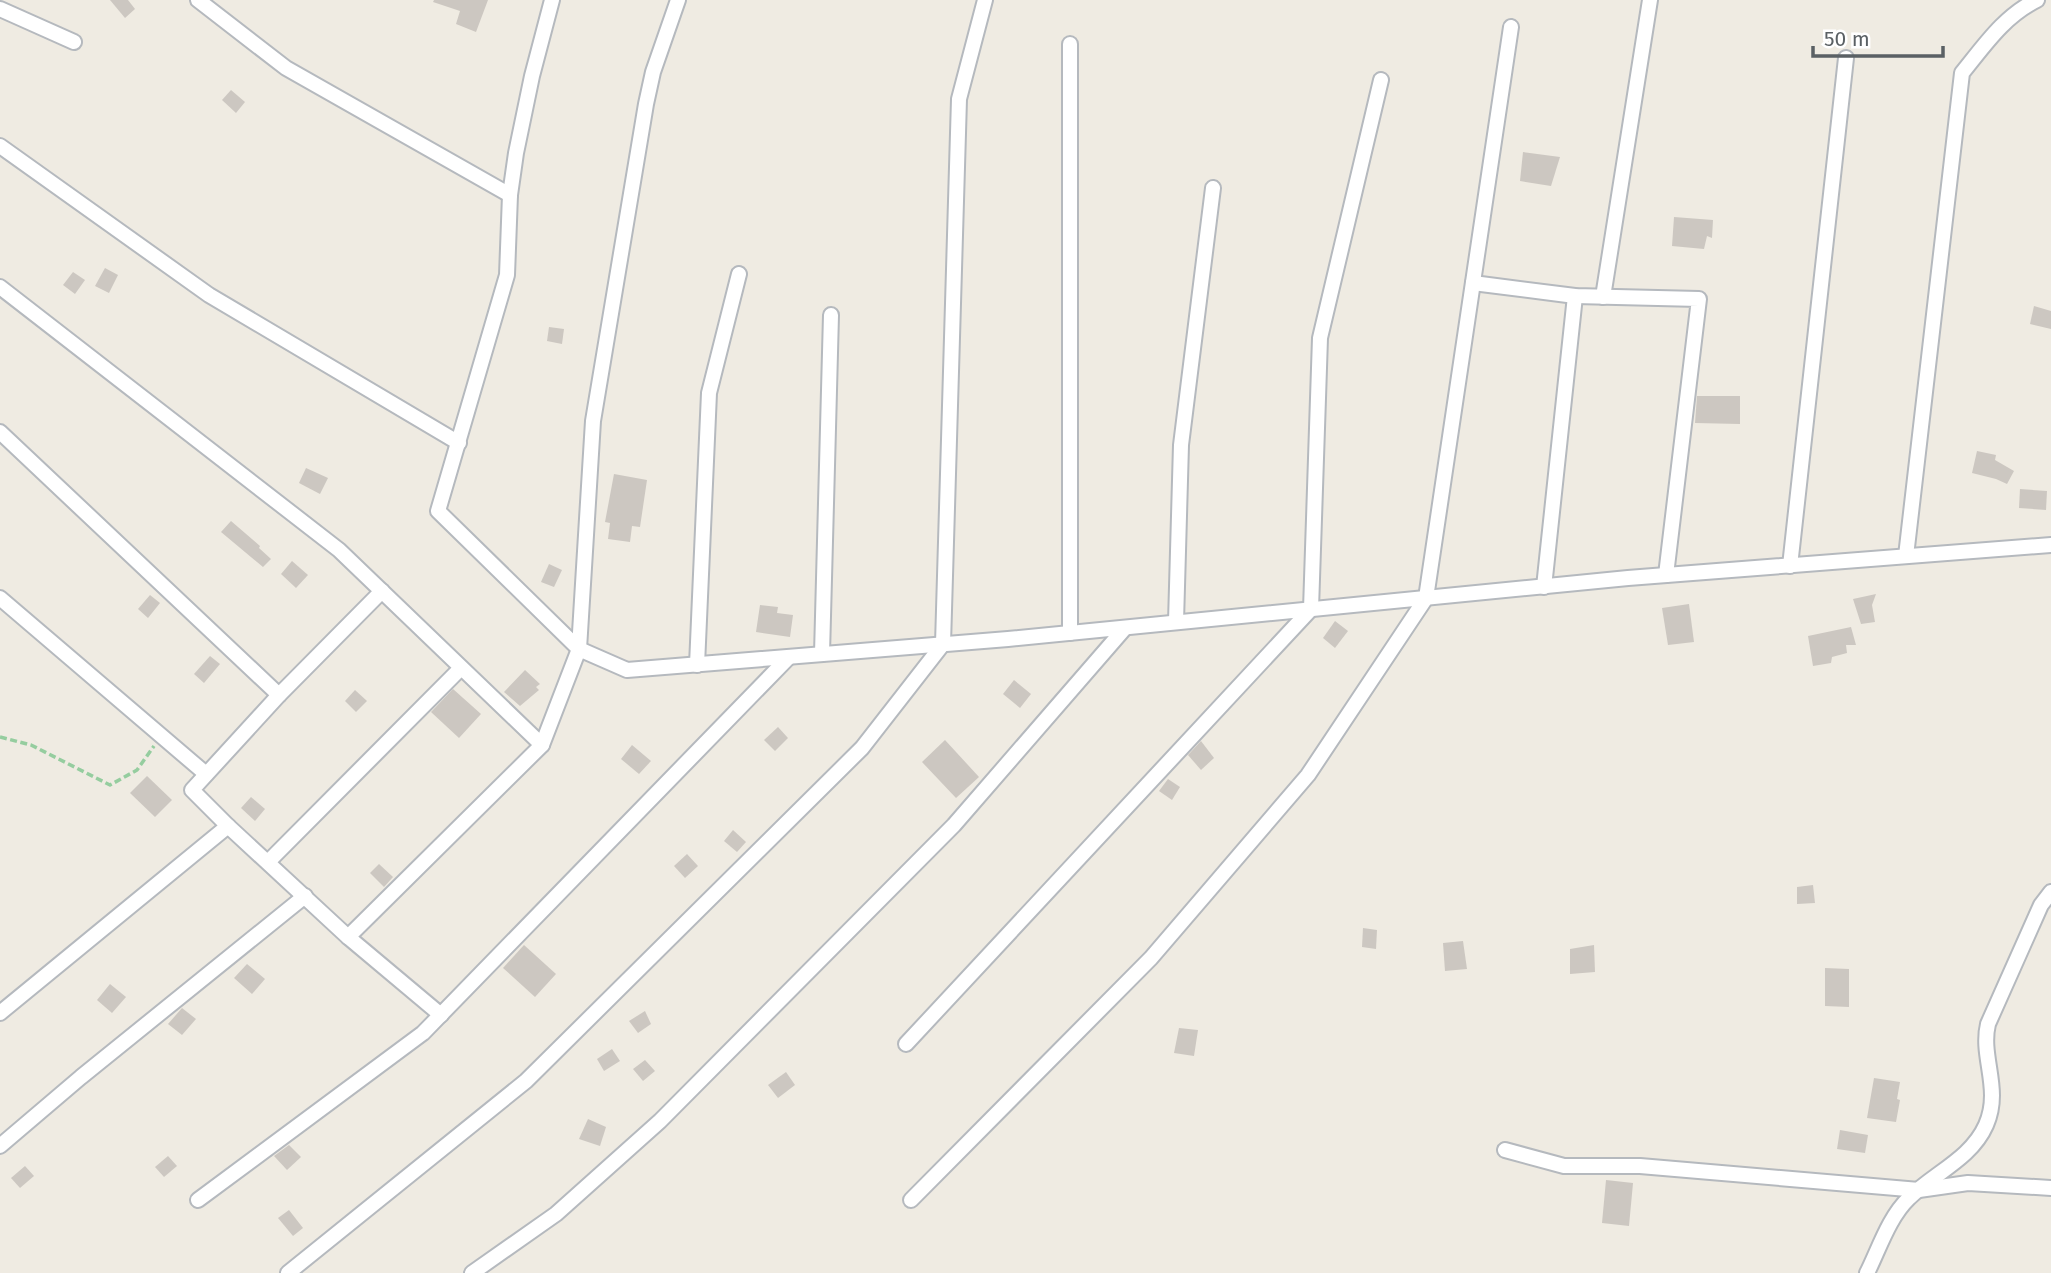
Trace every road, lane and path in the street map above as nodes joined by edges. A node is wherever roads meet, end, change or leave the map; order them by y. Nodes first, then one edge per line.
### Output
1 (198, 0) edge
2 (552, 0) edge
3 (678, 0) edge
4 (985, 0) edge
5 (1650, 0) edge
6 (2037, 0) edge
7 (0, 9) edge
8 (1511, 27) dead end
9 (74, 41) dead end
10 (1070, 44) dead end
11 (1846, 58) dead end
12 (1381, 80) dead end
13 (0, 146) edge
14 (1213, 188) dead end
15 (510, 195) junction
16 (739, 274) dead end
17 (1473, 283) junction
18 (0, 287) edge
19 (1575, 296) junction
20 (1604, 297) junction
21 (831, 315) dead end
22 (0, 432) edge
23 (459, 443) junction
24 (2051, 545) edge
25 (1906, 556) junction
26 (1790, 566) junction
27 (1666, 576) junction
28 (1544, 587) junction
29 (382, 591) junction
30 (0, 598) edge
31 (1426, 598) junction
32 (1311, 609) junction
33 (1176, 622) junction
34 (1125, 628) junction
35 (1070, 633) junction
36 (943, 644) junction
37 (579, 649) junction
38 (822, 654) junction
39 (789, 657) junction
40 (696, 665) junction
41 (461, 668) junction
42 (279, 695) junction
43 (161, 736) junction
44 (0, 737) edge
45 (542, 746) junction
46 (206, 774) junction
47 (228, 827) junction
48 (268, 862) junction
49 (2051, 892) edge
50 (305, 896) junction
51 (348, 937) junction
52 (0, 1013) edge
53 (441, 1015) junction
54 (906, 1044) dead end
55 (0, 1146) edge
56 (1506, 1150) dead end
57 (2051, 1188) edge
58 (1919, 1189) junction
59 (198, 1200) dead end
60 (911, 1200) dead end
61 (288, 1273) edge
62 (472, 1273) edge
63 (1867, 1273) edge

1 - 15 street
2 - 15 street
3 - 37 street
4 - 36 street
5 - 20 street
6 - 25 street
7 - 9 street
8 - 17 street
10 - 35 street
11 - 26 street
12 - 32 street
13 - 23 street
14 - 33 street
15 - 23 street
16 - 40 street
17 - 19 street
17 - 31 street
18 - 29 street
19 - 20 street
19 - 28 street
20 - 27 street
21 - 38 street
22 - 42 street
23 - 37 street
24 - 25 street
25 - 26 street
26 - 27 street
27 - 28 street
28 - 31 street
29 - 41 street
29 - 42 street
30 - 43 street
31 - 32 street
31 - 60 street
32 - 33 street
32 - 54 street
33 - 34 street
34 - 35 street
34 - 62 street
35 - 36 street
36 - 38 street
36 - 61 street
37 - 40 street
37 - 45 street
38 - 39 street
39 - 40 street
39 - 53 street
41 - 45 street
41 - 48 street
42 - 46 street
43 - 44 path
43 - 46 street
45 - 51 street
46 - 47 street
47 - 48 street
47 - 52 street
48 - 50 street
49 - 58 street
50 - 51 street
50 - 55 street
51 - 53 street
53 - 59 street
56 - 58 street
57 - 58 street
58 - 63 street

